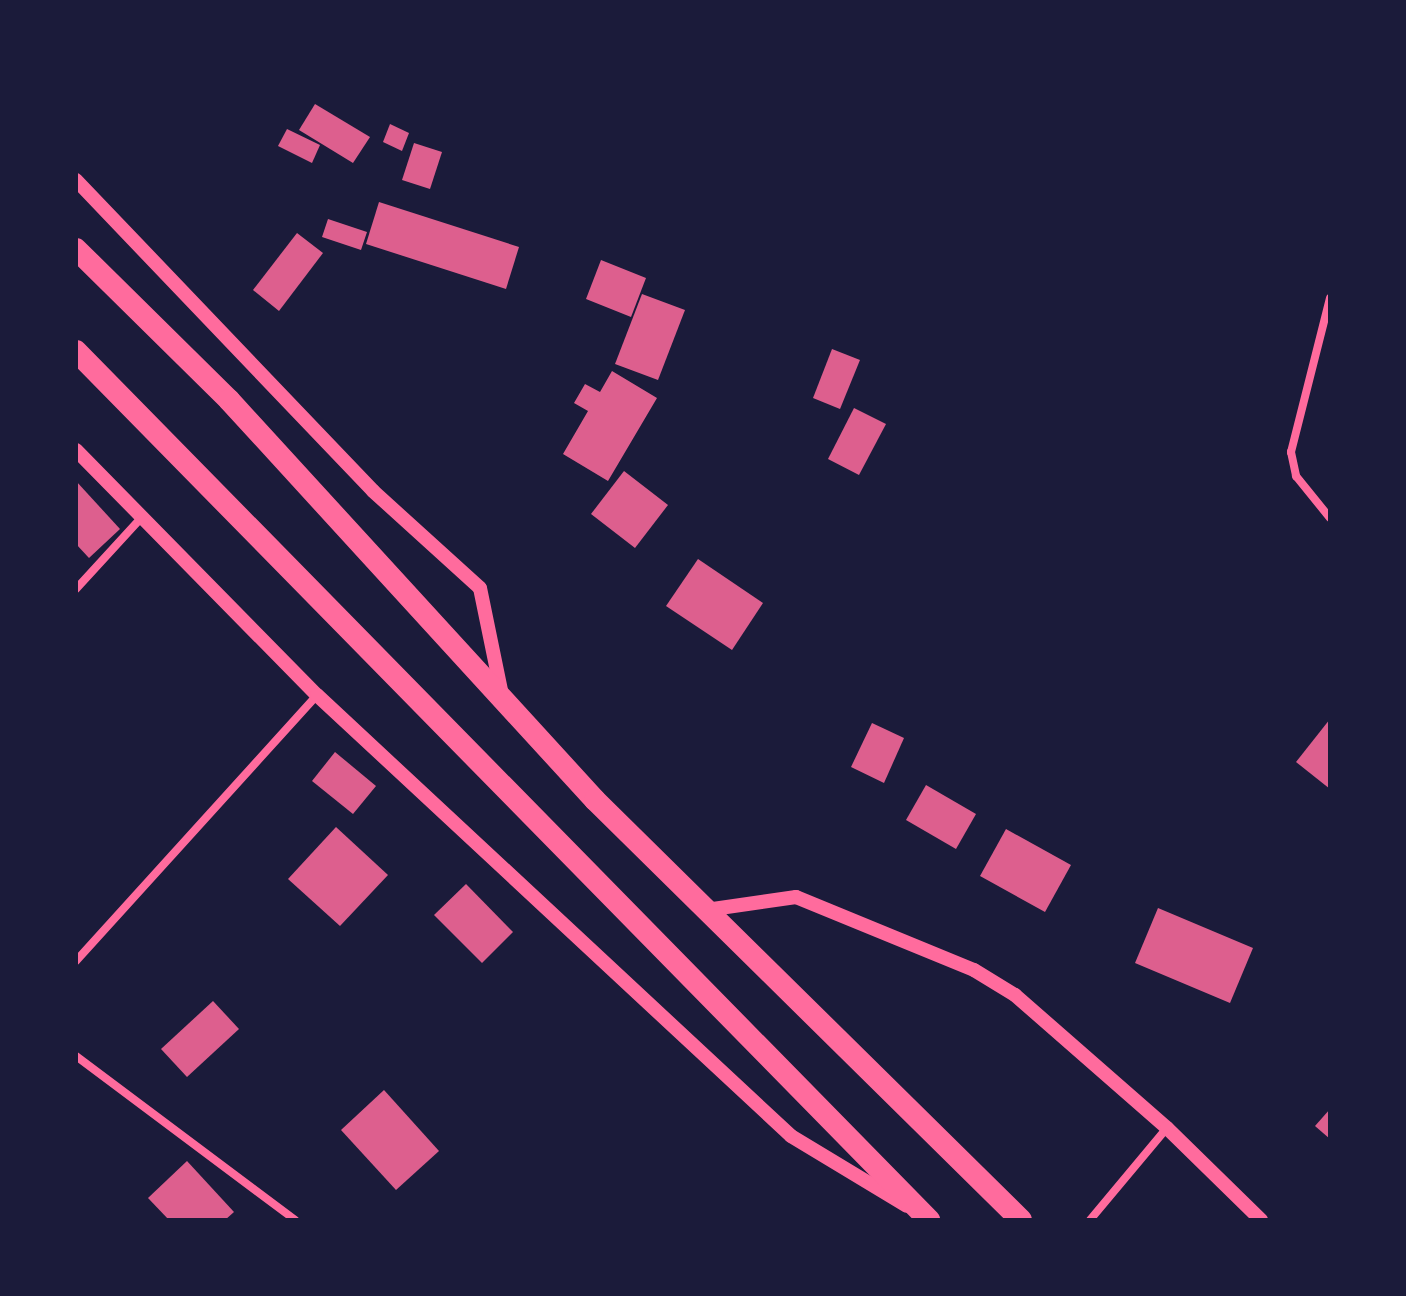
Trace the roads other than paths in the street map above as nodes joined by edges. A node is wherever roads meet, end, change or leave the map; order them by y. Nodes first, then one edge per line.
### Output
1 (76, 180) edge
2 (76, 249) edge
3 (1330, 298) edge
4 (76, 351) edge
5 (76, 450) edge
6 (142, 517) junction
7 (1330, 518) edge
8 (76, 589) edge
9 (317, 695) junction
10 (504, 701) junction
11 (706, 910) junction
12 (76, 961) edge
13 (76, 1056) edge
14 (1167, 1128) junction
15 (295, 1220) edge
16 (928, 1220) edge
17 (1021, 1220) edge
18 (1090, 1220) edge
19 (1261, 1220) edge

1 - 10 street
2 - 10 highway
3 - 7 street
4 - 16 highway
5 - 6 street
6 - 8 street
6 - 9 street
9 - 12 street
9 - 16 street
10 - 11 highway
11 - 14 street
11 - 17 highway
13 - 15 street
14 - 18 street
14 - 19 street

